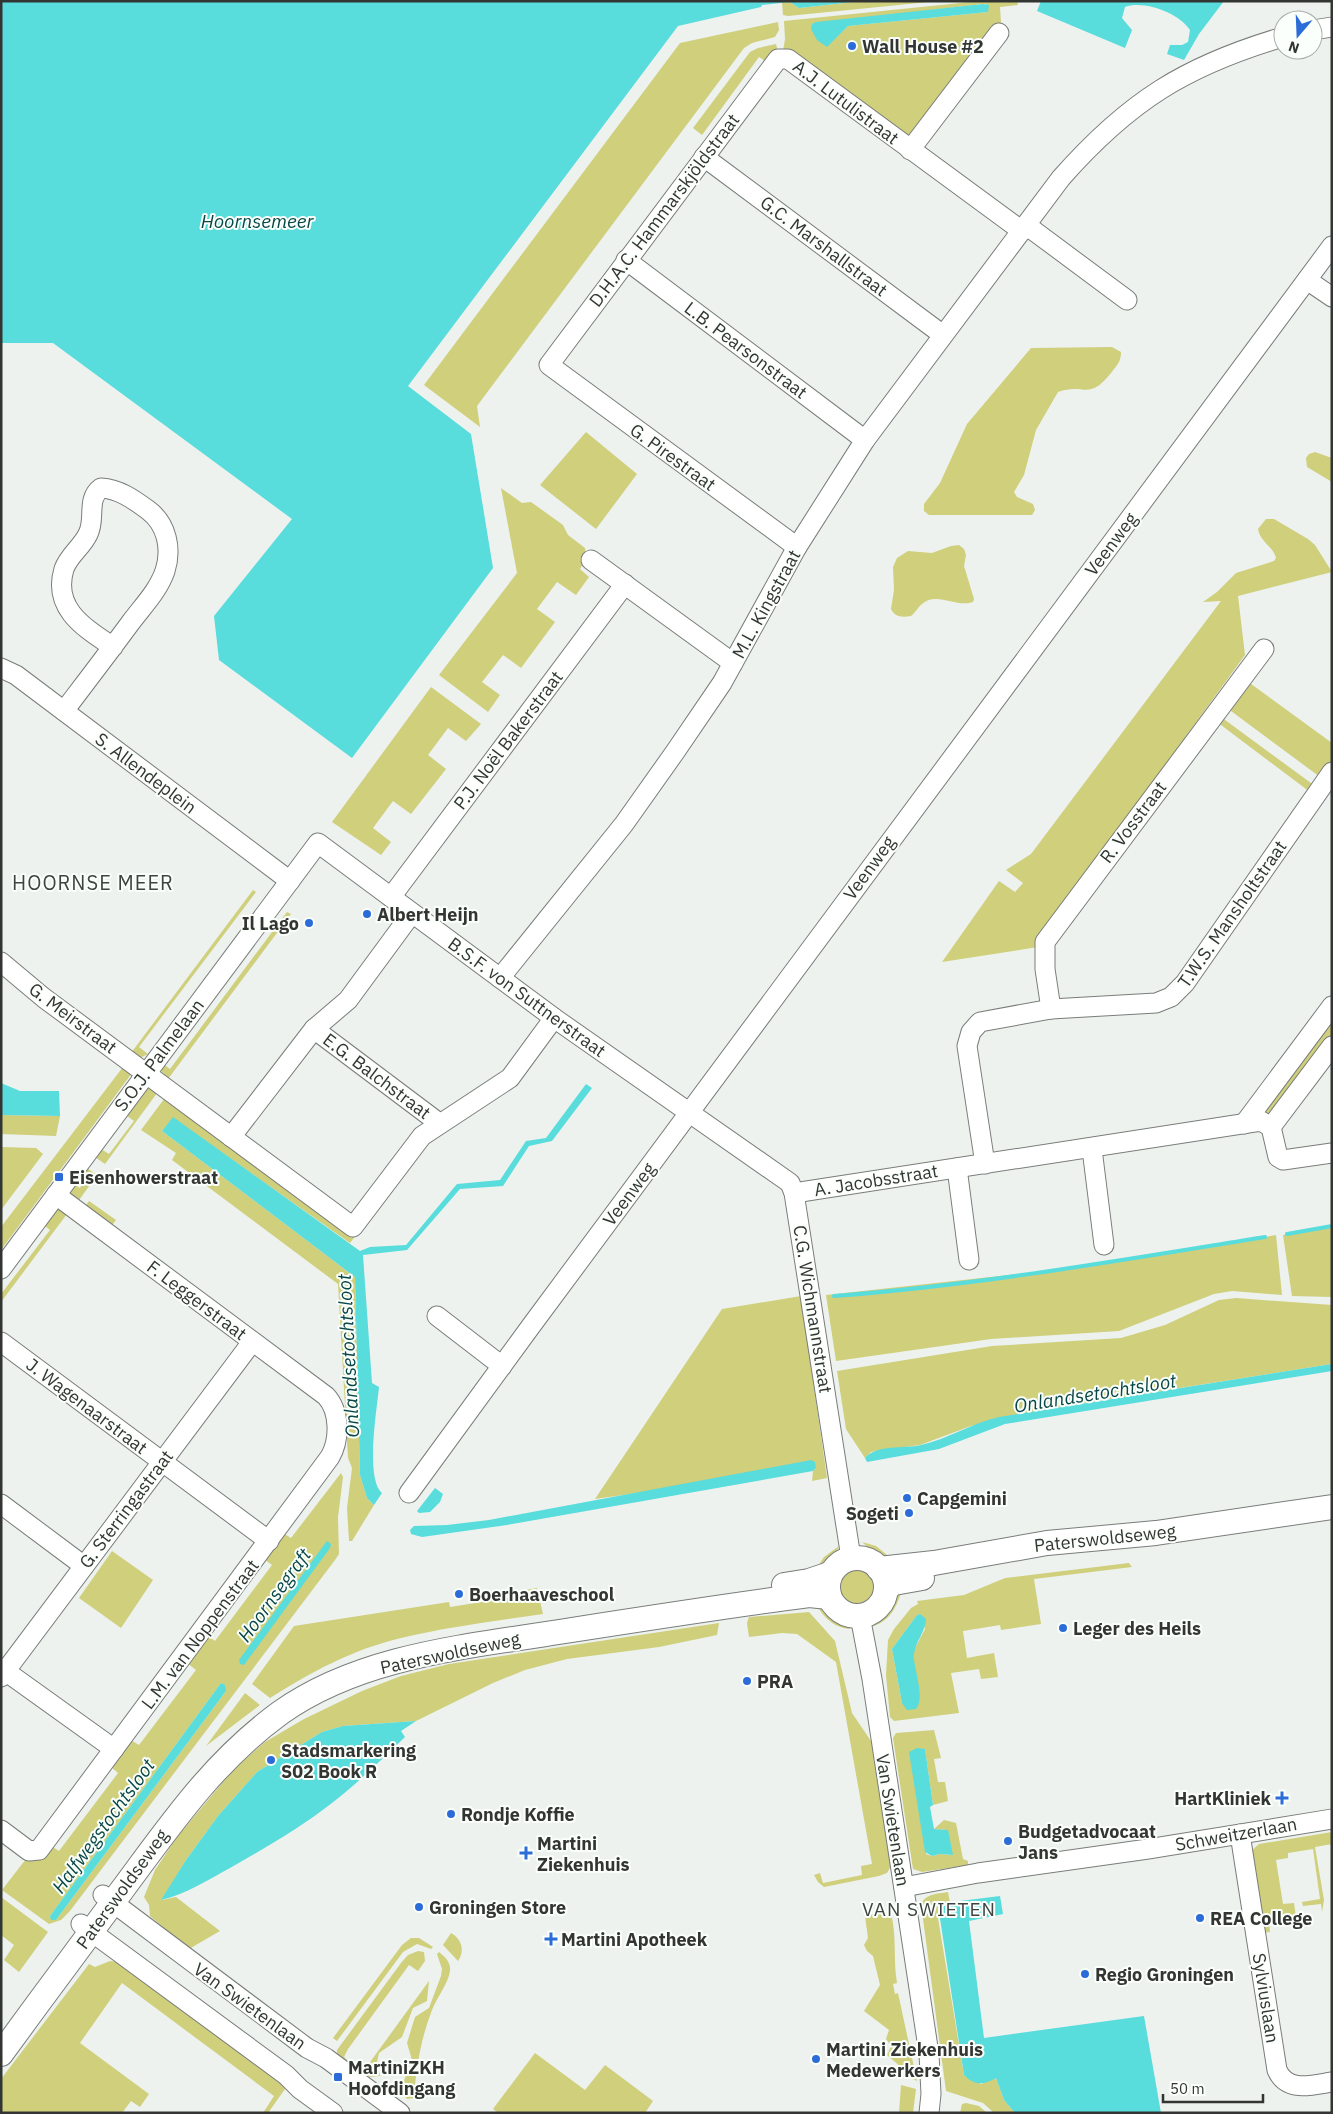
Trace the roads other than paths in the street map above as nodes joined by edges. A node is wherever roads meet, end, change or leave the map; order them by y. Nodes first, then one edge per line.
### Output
1 (998, 34) dead end
2 (1273, 40) edge
3 (781, 58) joint
4 (910, 150) junction
5 (704, 157) junction
6 (1024, 228) junction
7 (1332, 246) edge
8 (626, 260) junction
9 (1307, 280) junction
10 (1332, 297) edge
11 (1126, 300) dead end
12 (943, 335) junction
13 (549, 365) joint
14 (865, 440) junction
15 (796, 547) junction
16 (591, 560) dead end
17 (625, 584) junction
18 (113, 647) junction
19 (1264, 649) dead end
20 (733, 663) junction
21 (1, 668) edge
22 (64, 711) junction
23 (1332, 772) edge
24 (318, 843) joint
25 (290, 881) junction
26 (391, 897) junction
27 (412, 912) junction
28 (1, 962) edge
29 (500, 978) junction
30 (1332, 1006) edge
31 (1051, 1009) junction
32 (554, 1018) junction
33 (314, 1029) junction
34 (1332, 1046) edge
35 (146, 1072) junction
36 (690, 1112) junction
37 (439, 1123) junction
38 (1244, 1124) junction
39 (1271, 1127) junction
40 (231, 1137) junction
41 (1092, 1149) junction
42 (1332, 1153) edge
43 (985, 1164) junction
44 (957, 1168) junction
45 (794, 1193) junction
46 (56, 1195) junction
47 (1104, 1245) dead end
48 (968, 1260) dead end
49 (1, 1269) edge
50 (437, 1316) dead end
51 (1, 1342) edge
52 (252, 1342) junction
53 (502, 1366) junction
54 (335, 1408) joint
55 (162, 1462) junction
56 (409, 1493) dead end
57 (1, 1504) edge
58 (1332, 1507) edge
59 (1332, 1521) edge
60 (269, 1541) junction
61 (852, 1558) junction
62 (84, 1566) junction
63 (883, 1579) junction
64 (830, 1586) junction
65 (860, 1616) junction
66 (3, 1672) edge
67 (114, 1749) junction
68 (1332, 1819) edge
69 (1, 1830) edge
70 (1240, 1834) junction
71 (904, 1887) junction
72 (108, 1899) junction
73 (86, 1927) junction
74 (1, 2032) edge
75 (1, 2054) edge
76 (1332, 2082) edge
77 (333, 2113) edge
78 (400, 2113) edge
79 (928, 2113) edge

1 - 4 street, A.J. Lutulistraat
2 - 6 street, M.L. Kingstraat
3 - 4 street, A.J. Lutulistraat
3 - 5 street, D.H.A.C. Hammarskjöldstraat
4 - 6 street, A.J. Lutulistraat
5 - 8 street, D.H.A.C. Hammarskjöldstraat
5 - 12 street, G.C. Marshallstraat
6 - 11 street
6 - 12 street, M.L. Kingstraat
7 - 9 street, Veenweg
8 - 13 street, D.H.A.C. Hammarskjöldstraat
8 - 14 street, L.B. Pearsonstraat
9 - 10 street
9 - 36 street, Veenweg
12 - 14 street, M.L. Kingstraat
13 - 15 street, G. Pirestraat
14 - 15 street, M.L. Kingstraat
15 - 20 street, M.L. Kingstraat
16 - 17 street
17 - 20 street
17 - 26 street, P.J. Noël Bakerstraat
18 - 18 street
18 - 22 street
19 - 31 street, R. Vosstraat
20 - 29 street, M.L. Kingstraat
21 - 22 street, S. Allendeplein
22 - 25 street, S. Allendeplein
23 - 31 street, T.W.S. Mansholtstraat
24 - 25 street, S.O.J. Palmelaan
24 - 26 street, B.S.F. von Suttnerstraat
25 - 35 street, S.O.J. Palmelaan
26 - 27 street, B.S.F. von Suttnerstraat
27 - 29 street, B.S.F. von Suttnerstraat
27 - 33 street, E.G. Balchstraat
28 - 35 street, G. Meirstraat
29 - 32 street, B.S.F. von Suttnerstraat
30 - 38 street
31 - 43 street, T.W.S. Mansholtstraat
32 - 36 street, B.S.F. von Suttnerstraat
32 - 37 street, E.G. Balchstraat
33 - 37 street, E.G. Balchstraat
33 - 40 street, E.G. Balchstraat
34 - 39 street
35 - 40 street, E.G. Balchstraat
35 - 46 street, S.O.J. Palmelaan
36 - 45 street
36 - 53 street, Veenweg
37 - 40 street, E.G. Balchstraat
38 - 39 street, A. Jacobsstraat
38 - 41 street, A. Jacobsstraat
39 - 42 street
41 - 43 street, A. Jacobsstraat
41 - 47 street
43 - 44 street, A. Jacobsstraat
44 - 45 street, A. Jacobsstraat
44 - 48 street, A. Jacobsstraat
45 - 61 street, C.G. Wichmannstraat
46 - 49 street, S.O.J. Palmelaan
46 - 52 street, F. Leggerstraat
50 - 53 street
51 - 55 street, J. Wagenaarstraat
52 - 54 street, F. Leggerstraat
52 - 55 street, G. Sterringastraat
53 - 56 street, Veenweg
54 - 60 street, L.M. van Noppenstraat
55 - 60 street, J. Wagenaarstraat
55 - 62 street, G. Sterringastraat
57 - 62 street
58 - 63 main road, Paterswoldseweg
59 - 63 main road, Paterswoldseweg
60 - 67 street, L.M. van Noppenstraat
61 - 63 main road
61 - 64 main road
62 - 66 street, G. Sterringastraat
63 - 65 main road
64 - 65 main road
64 - 72 main road, Paterswoldseweg
65 - 71 street, Van Swietenlaan
66 - 67 street
67 - 69 street, L.M. van Noppenstraat
68 - 70 street, Schweitzerlaan
70 - 71 street, Schweitzerlaan
70 - 76 street, Sylviuslaan
71 - 79 street, Van Swietenlaan
72 - 73 main road, Paterswoldseweg
72 - 78 street, Van Swietenlaan
73 - 74 main road, Paterswoldseweg
73 - 75 main road, Paterswoldseweg
73 - 77 street, Van Swietenlaan

